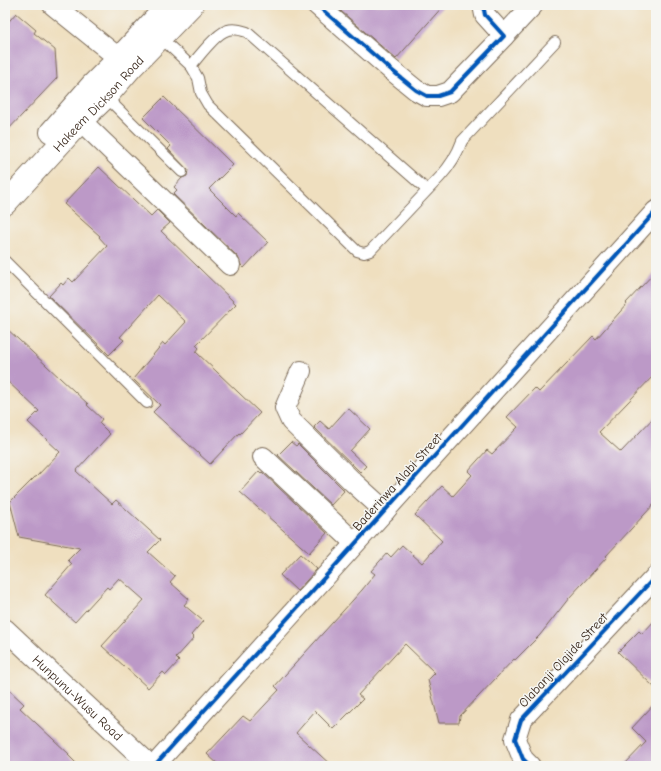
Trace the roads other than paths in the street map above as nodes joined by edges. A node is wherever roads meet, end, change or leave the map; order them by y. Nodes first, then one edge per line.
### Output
1 (53, 5) edge
2 (168, 5) edge
3 (192, 5) edge
4 (317, 5) edge
5 (483, 5) edge
6 (533, 5) edge
7 (504, 36) junction
8 (160, 37) junction
9 (555, 42) dead end
10 (125, 63) junction
11 (191, 66) junction
12 (106, 97) junction
13 (82, 121) junction
14 (182, 172) dead end
15 (5, 181) edge
16 (427, 190) junction
17 (5, 204) edge
18 (656, 211) edge
19 (5, 261) edge
20 (230, 265) dead end
21 (301, 371) dead end
22 (147, 404) dead end
23 (263, 457) dead end
24 (385, 511) junction
25 (355, 543) junction
26 (656, 576) edge
27 (5, 629) edge
28 (152, 766) edge
29 (530, 766) edge

1 - 10 street
2 - 10 main road, Hakeem Dickson Road
3 - 8 main road, Hakeem Dickson Road
4 - 7 street
5 - 7 street
6 - 7 street
8 - 10 main road, Hakeem Dickson Road
8 - 11 lane
9 - 16 lane
10 - 12 main road, Hakeem Dickson Road
10 - 15 main road, Hakeem Dickson Road
11 - 16 lane
11 - 16 lane
12 - 13 main road, Hakeem Dickson Road
12 - 14 lane
13 - 17 main road, Hakeem Dickson Road
13 - 20 street
18 - 24 street, Baderinwa Alabi Street
19 - 22 lane
21 - 24 street
23 - 25 street
24 - 25 street, Baderinwa Alabi Street
25 - 28 street, Baderinwa Alabi Street
26 - 29 street, Olabanji Olajide Street
27 - 28 street, Hunpunu-Wusu Road

